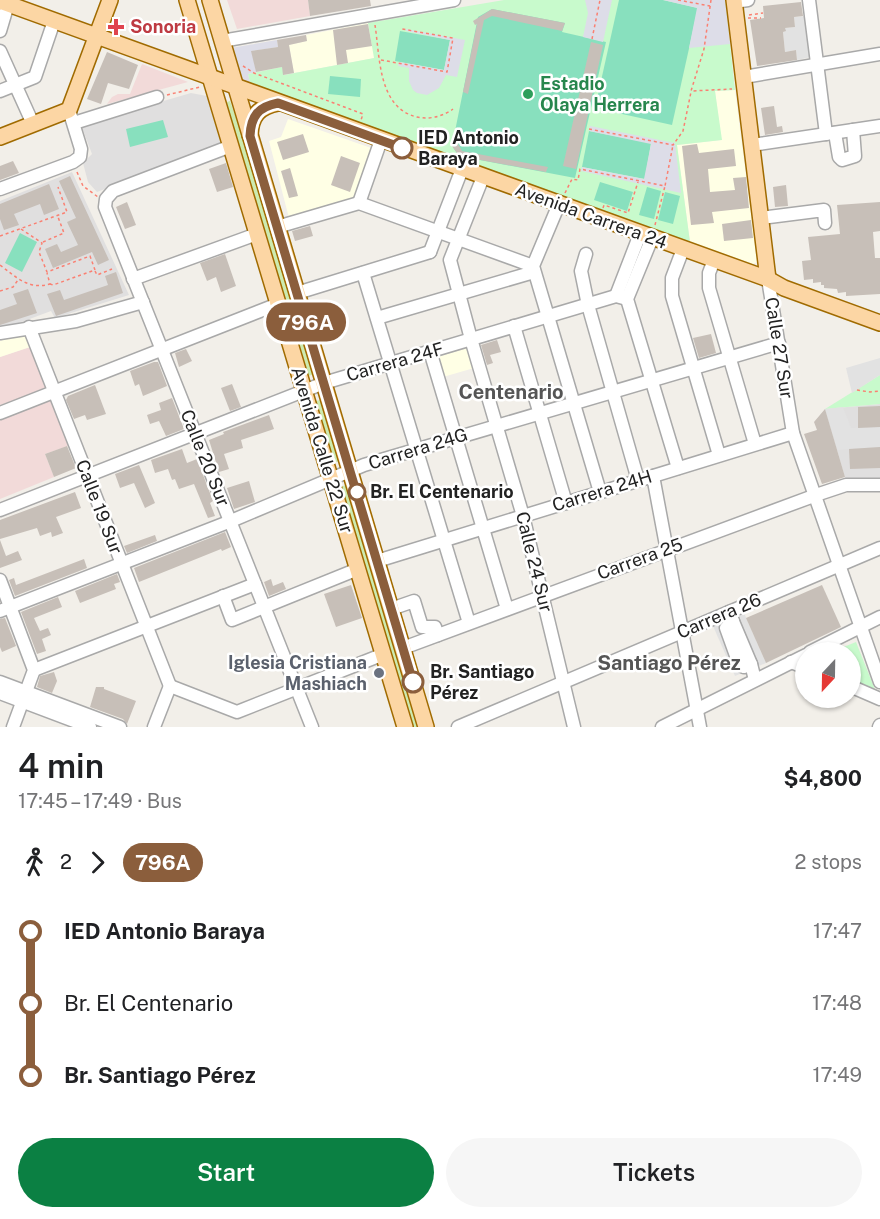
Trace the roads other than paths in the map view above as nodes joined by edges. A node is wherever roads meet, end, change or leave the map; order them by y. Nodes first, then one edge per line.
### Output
1 (110, 0) edge
2 (188, 0) edge
3 (210, 0) edge
4 (454, 0) edge
5 (809, 0) edge
6 (4, 2) edge
7 (396, 5) edge
8 (740, 8) edge
9 (54, 21) junction
10 (0, 31) edge
11 (96, 36) junction
12 (222, 41) junction
13 (0, 51) edge
14 (880, 54) edge
15 (817, 64) junction
16 (208, 82) junction
17 (744, 82) junction
18 (15, 85) junction
19 (236, 87) junction
20 (0, 90) edge
21 (157, 97) road end
22 (278, 103) junction
23 (71, 116) junction
24 (33, 124) junction
25 (880, 126) edge
26 (854, 130) junction
27 (831, 133) junction
28 (250, 136) junction
29 (0, 137) edge
30 (381, 140) junction
31 (752, 145) junction
32 (231, 146) junction
33 (462, 169) junction
34 (483, 177) junction
35 (0, 189) edge
36 (359, 203) junction
37 (559, 204) junction
38 (761, 218) junction
39 (825, 223) dead end
40 (277, 227) junction
41 (438, 232) junction
42 (257, 234) junction
43 (646, 236) junction
44 (459, 239) junction
45 (683, 249) junction
46 (430, 252) junction
47 (586, 254) dead end
48 (450, 260) junction
49 (714, 260) junction
50 (534, 269) junction
51 (363, 273) junction
52 (133, 279) junction
53 (768, 279) junction
54 (297, 293) junction
55 (458, 294) junction
56 (622, 297) junction
57 (143, 302) junction
58 (278, 304) junction
59 (588, 305) junction
60 (880, 315) edge
61 (548, 316) junction
62 (377, 318) junction
63 (880, 323) edge
64 (514, 326) junction
65 (29, 327) junction
66 (0, 333) edge
67 (471, 339) junction
68 (779, 343) junction
69 (161, 350) junction
70 (430, 351) junction
71 (729, 356) junction
72 (391, 362) junction
73 (692, 368) junction
74 (651, 380) junction
75 (324, 383) junction
76 (304, 390) junction
77 (54, 392) junction
78 (612, 392) junction
79 (573, 403) junction
80 (0, 412) edge
81 (539, 413) junction
82 (497, 425) junction
83 (195, 433) junction
84 (793, 433) junction
85 (456, 437) junction
86 (755, 444) junction
87 (416, 449) junction
88 (719, 455) junction
89 (678, 468) junction
90 (350, 470) junction
91 (87, 476) junction
92 (653, 476) junction
93 (330, 478) junction
94 (638, 480) junction
95 (879, 488) edge
96 (600, 492) junction
97 (815, 495) junction
98 (566, 503) junction
99 (0, 510) edge
100 (523, 516) junction
101 (231, 521) junction
102 (483, 528) junction
103 (444, 540) junction
104 (880, 548) edge
105 (666, 550) junction
106 (377, 561) junction
107 (122, 563) junction
108 (839, 565) junction
109 (358, 569) junction
110 (0, 580) edge
111 (255, 584) junction
112 (543, 595) junction
113 (223, 596) junction
114 (264, 607) junction
115 (5, 609) edge
116 (392, 609) junction
117 (507, 609) junction
118 (731, 617) junction
119 (880, 617) edge
120 (469, 623) junction
121 (147, 626) junction
122 (861, 627) junction
123 (682, 632) junction
124 (438, 635) junction
125 (830, 642) edge
126 (403, 648) junction
127 (384, 654) junction
128 (795, 660) edge
129 (791, 662) junction
130 (795, 664) edge
131 (34, 670) junction
132 (755, 680) junction
133 (0, 682) edge
134 (563, 682) junction
135 (880, 682) edge
136 (170, 686) junction
137 (296, 689) junction
138 (861, 691) edge
139 (0, 693) edge
140 (24, 696) junction
141 (880, 699) edge
142 (697, 709) junction
143 (13, 727) edge
144 (90, 727) edge
145 (120, 727) edge
146 (154, 727) edge
147 (312, 727) edge
148 (405, 727) edge
149 (426, 727) edge
150 (458, 727) edge
151 (574, 727) edge
152 (662, 727) edge
153 (700, 727) edge

1 - 11 main road
2 - 16 main road, Avenida Calle 22 Sur
3 - 12 main road, Avenida Calle 22 Sur
4 - 7 street
5 - 15 street
6 - 9 main road, Avenida Carrera 24
6 - 10 street
7 - 12 street
8 - 17 main road, Calle 27 Sur
9 - 11 main road, Avenida Carrera 24
9 - 18 street
11 - 16 main road, Avenida Carrera 24
11 - 23 main road
12 - 19 main road, Avenida Calle 22 Sur
13 - 18 street
14 - 15 street
15 - 17 street
15 - 27 street
16 - 19 main road, Avenida Carrera 24
16 - 32 main road, Avenida Calle 22 Sur
17 - 31 main road, Calle 27 Sur
18 - 20 street
18 - 24 street
19 - 22 main road, Avenida Carrera 24
19 - 28 main road, Avenida Calle 22 Sur
21 - 23 street
22 - 28 main road
22 - 30 main road, Avenida Carrera 24
23 - 24 main road
23 - 35 street
24 - 29 main road
25 - 26 street
26 - 27 street
26 - 27 street
27 - 31 street
28 - 40 main road, Avenida Calle 22 Sur
30 - 33 main road, Avenida Carrera 24
30 - 36 street
31 - 38 main road, Calle 27 Sur
32 - 42 main road, Avenida Calle 22 Sur
32 - 52 street, Calle 20 Sur
33 - 34 main road, Avenida Carrera 24
33 - 41 street
34 - 37 main road, Avenida Carrera 24
34 - 44 street
36 - 40 street
36 - 41 street
37 - 43 main road, Avenida Carrera 24
37 - 50 street
38 - 39 street
38 - 53 main road, Calle 27 Sur
40 - 54 main road, Avenida Calle 22 Sur
41 - 44 street
41 - 46 street
42 - 52 street
42 - 58 main road, Avenida Calle 22 Sur
43 - 45 main road, Avenida Carrera 24
43 - 56 street
44 - 48 street
44 - 50 street
45 - 49 main road, Avenida Carrera 24
45 - 73 street
46 - 48 street
46 - 51 street
47 - 59 street
48 - 55 street, Calle 24 Sur
49 - 53 main road, Avenida Carrera 24
49 - 71 street
50 - 55 street
50 - 61 street
51 - 54 street
51 - 62 street
52 - 57 street, Calle 20 Sur
53 - 60 main road, Avenida Carrera 24
53 - 63 main road, Avenida Carrera 24
53 - 68 street, Calle 27 Sur
54 - 75 main road, Avenida Calle 22 Sur
55 - 62 street
55 - 67 street, Calle 24 Sur
56 - 59 street, Carrera 24F
56 - 74 street
57 - 65 street
57 - 69 street, Calle 20 Sur
58 - 69 street
58 - 76 main road, Avenida Calle 22 Sur
59 - 61 street, Carrera 24F
59 - 78 street
61 - 64 street, Carrera 24F
61 - 79 street
62 - 72 street
64 - 67 street, Carrera 24F
64 - 81 street
65 - 66 street
65 - 77 street, Calle 19 Sur
67 - 70 street, Carrera 24F
67 - 82 street, Calle 24 Sur
68 - 71 street, Carrera 24G
68 - 84 street, Calle 27 Sur
69 - 77 street
69 - 83 street, Calle 20 Sur
70 - 72 street, Carrera 24F
70 - 85 street
71 - 73 street, Carrera 24G
71 - 86 street
72 - 75 street, Carrera 24F
72 - 87 street
73 - 74 street, Carrera 24G
73 - 88 street
74 - 78 street, Carrera 24G
74 - 89 street
75 - 76 street, Carrera 24F
75 - 90 main road, Avenida Calle 22 Sur
76 - 83 street, Carrera 24F
76 - 93 main road, Avenida Calle 22 Sur
77 - 80 street
77 - 91 street, Calle 19 Sur
78 - 79 street, Carrera 24G
78 - 94 street
79 - 81 street, Carrera 24G
79 - 96 street
81 - 82 street, Carrera 24G
81 - 98 street
82 - 85 street, Carrera 24G
82 - 100 street, Calle 24 Sur
83 - 91 street, Carrera 24F
83 - 101 street, Calle 20 Sur
84 - 86 street, Carrera 24H
84 - 97 street, Calle 27 Sur
85 - 87 street, Carrera 24G
85 - 102 street
86 - 88 street, Carrera 24H
87 - 90 street, Carrera 24G
87 - 103 street
88 - 89 street, Carrera 24H
89 - 92 street, Carrera 24H
90 - 93 street, Carrera 24G
90 - 106 main road, Avenida Calle 22 Sur
91 - 99 street, Carrera 24F
91 - 107 street, Calle 19 Sur
92 - 94 street, Carrera 24H
92 - 105 street
93 - 101 street, Carrera 24G
93 - 109 main road, Avenida Calle 22 Sur
94 - 96 street, Carrera 24H
95 - 97 street, Carrera 25
96 - 98 street, Carrera 24H
97 - 105 street, Carrera 25
97 - 108 street, Calle 27 Sur
98 - 100 street, Carrera 24H
100 - 102 street, Carrera 24H
100 - 112 street, Calle 24 Sur
101 - 107 street, Carrera 24G
101 - 111 street, Calle 20 Sur
102 - 103 street, Carrera 24H
102 - 117 street
103 - 106 street, Carrera 24H
103 - 120 street
104 - 108 street, Carrera 26
105 - 112 street, Carrera 25
105 - 123 street
106 - 116 main road, Avenida Calle 22 Sur
107 - 115 street, Carrera 24G
107 - 121 street, Calle 19 Sur
108 - 118 street, Carrera 26
108 - 122 street, Calle 27 Sur
109 - 114 street
109 - 127 main road, Avenida Calle 22 Sur
110 - 115 street
111 - 113 street
111 - 114 street, Calle 20 Sur
112 - 117 street, Carrera 25
112 - 134 street, Calle 24 Sur
113 - 114 street
113 - 121 street
114 - 137 street, Calle 20 Sur
115 - 131 street
116 - 124 street
116 - 126 main road, Avenida Calle 22 Sur
117 - 120 street, Carrera 25
118 - 123 street, Carrera 26
118 - 132 street
119 - 122 street
120 - 124 street, Carrera 25
121 - 131 street
121 - 136 street, Calle 19 Sur
122 - 125 street
122 - 135 street, Calle 27 Sur
123 - 134 street, Carrera 26
123 - 142 street
124 - 126 street, Carrera 25
126 - 149 main road, Avenida Calle 22 Sur
127 - 137 street
127 - 148 main road, Avenida Calle 22 Sur
128 - 129 street
129 - 130 street
129 - 132 street
131 - 140 street
132 - 142 street
133 - 140 street
134 - 150 street, Carrera 26
134 - 151 street, Calle 24 Sur
136 - 137 street
136 - 146 street
137 - 147 street, Calle 20 Sur
138 - 141 street
139 - 140 street
140 - 143 street
140 - 144 street
140 - 145 street
142 - 152 street
142 - 153 street

